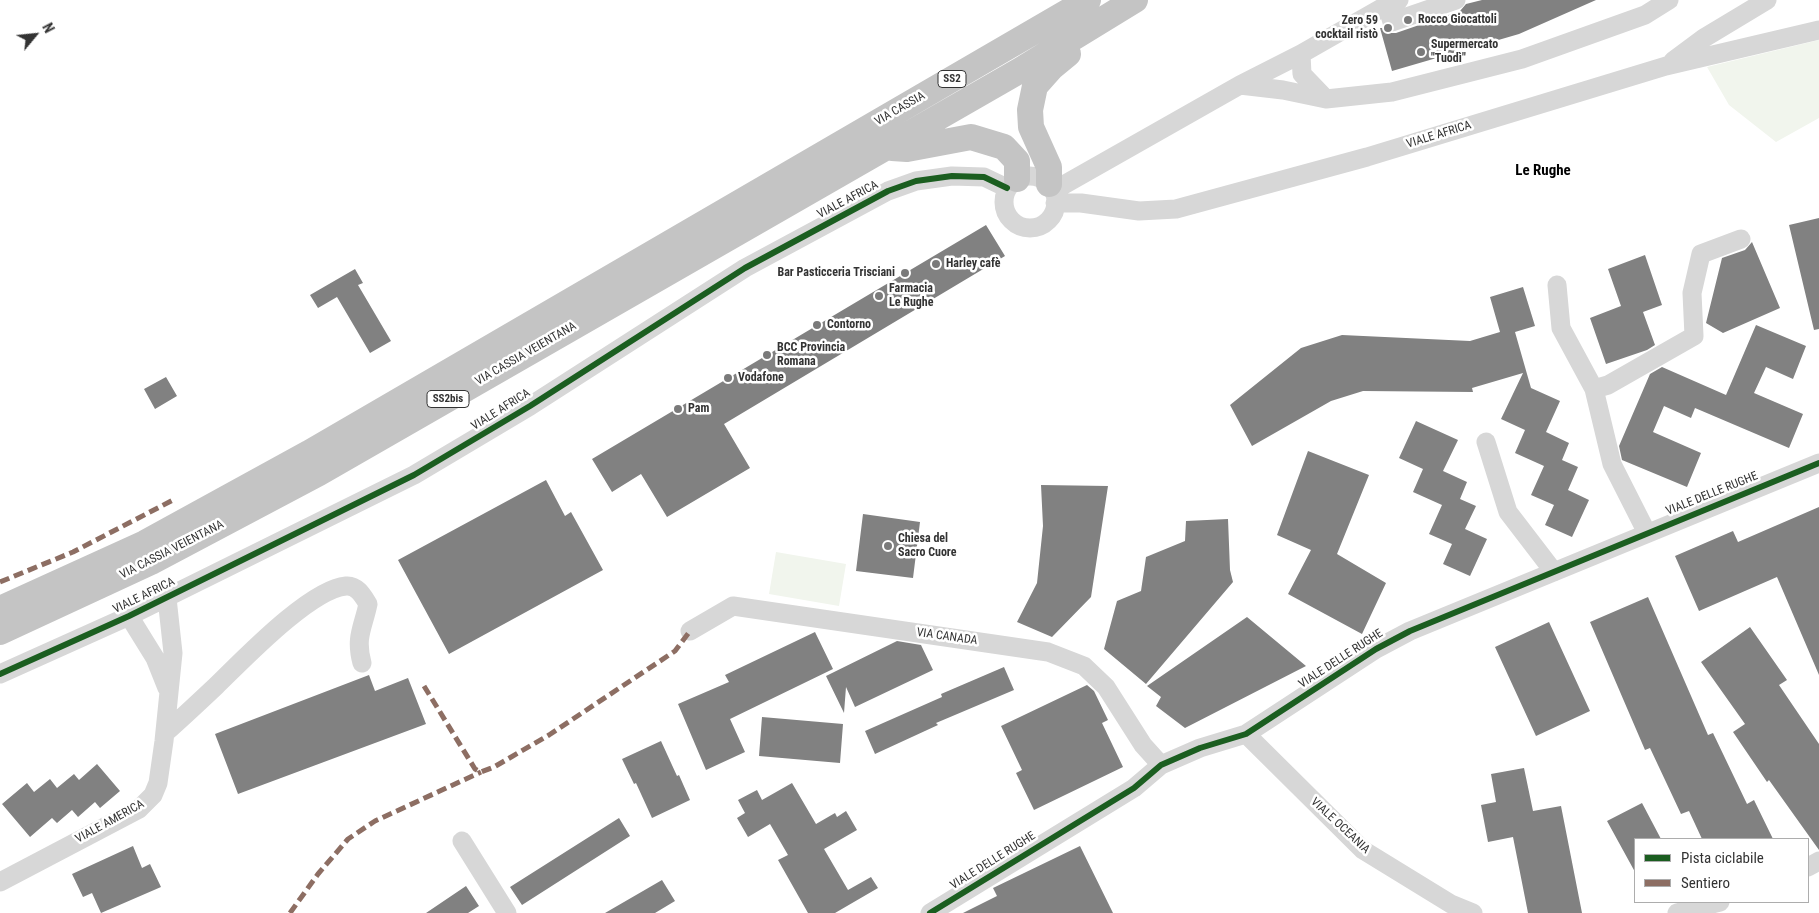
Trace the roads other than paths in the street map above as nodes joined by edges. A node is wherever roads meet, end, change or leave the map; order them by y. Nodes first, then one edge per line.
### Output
1 (1058, 0) edge
2 (1135, 0) edge
3 (1456, 0) edge
4 (1669, 0) edge
5 (1767, 0) edge
6 (1393, 3) edge
7 (1095, 10) edge
8 (1819, 30) edge
9 (1008, 47) junction
10 (1300, 54) junction
11 (1666, 66) junction
12 (1240, 85) junction
13 (1326, 99) junction
14 (886, 148) junction
15 (817, 158) joint
16 (1012, 184) junction
17 (1052, 193) junction
18 (1741, 239) dead end
19 (1557, 286) dead end
20 (1594, 390) junction
21 (1486, 442) dead end
22 (1819, 463) edge
23 (1647, 533) junction
24 (1554, 572) junction
25 (167, 598) junction
26 (0, 609) edge
27 (129, 616) junction
28 (0, 632) edge
29 (690, 632) dead end
30 (362, 663) dead end
31 (0, 674) edge
32 (168, 692) junction
33 (164, 733) junction
34 (1246, 734) junction
35 (1161, 765) junction
36 (462, 840) dead end
37 (0, 882) edge
38 (1716, 903) edge
39 (507, 913) edge
40 (930, 913) edge
41 (1474, 913) edge
42 (1677, 913) edge

1 - 9 highway
2 - 7 highway, VIA CASSIA / SS2
3 - 6 street
4 - 13 street
5 - 11 street
6 - 10 street
7 - 9 highway, VIA CASSIA / SS2
7 - 14 highway, VIA CASSIA / SS2
7 - 17 highway
8 - 11 street, VIALE AFRICA
9 - 15 highway, VIA CASSIA / SS2
10 - 12 street
10 - 13 street
11 - 17 street, VIALE AFRICA
12 - 13 street
12 - 17 street
14 - 16 highway
14 - 28 highway, VIA CASSIA VEIENTANA / SS2bis
15 - 26 highway, VIA CASSIA VEIENTANA / SS2bis
16 - 17 street, VIALE AFRICA
16 - 17 street
16 - 25 street, VIALE AFRICA
18 - 20 street
19 - 20 street
20 - 23 street
21 - 24 street
22 - 23 street, VIALE DELLE RUGHE
23 - 24 street, VIALE DELLE RUGHE
24 - 34 street, VIALE DELLE RUGHE
25 - 27 street, VIALE AFRICA
25 - 32 street, VIALE AMERICA
27 - 31 street, VIALE AFRICA
27 - 32 street, VIALE AMERICA
29 - 35 street, VIA CANADA
30 - 33 street
32 - 33 street, VIALE AMERICA
33 - 37 street, VIALE AMERICA
34 - 35 street, VIALE DELLE RUGHE
34 - 41 street, VIALE OCEANIA
35 - 40 street, VIALE DELLE RUGHE
36 - 39 street
38 - 42 street

